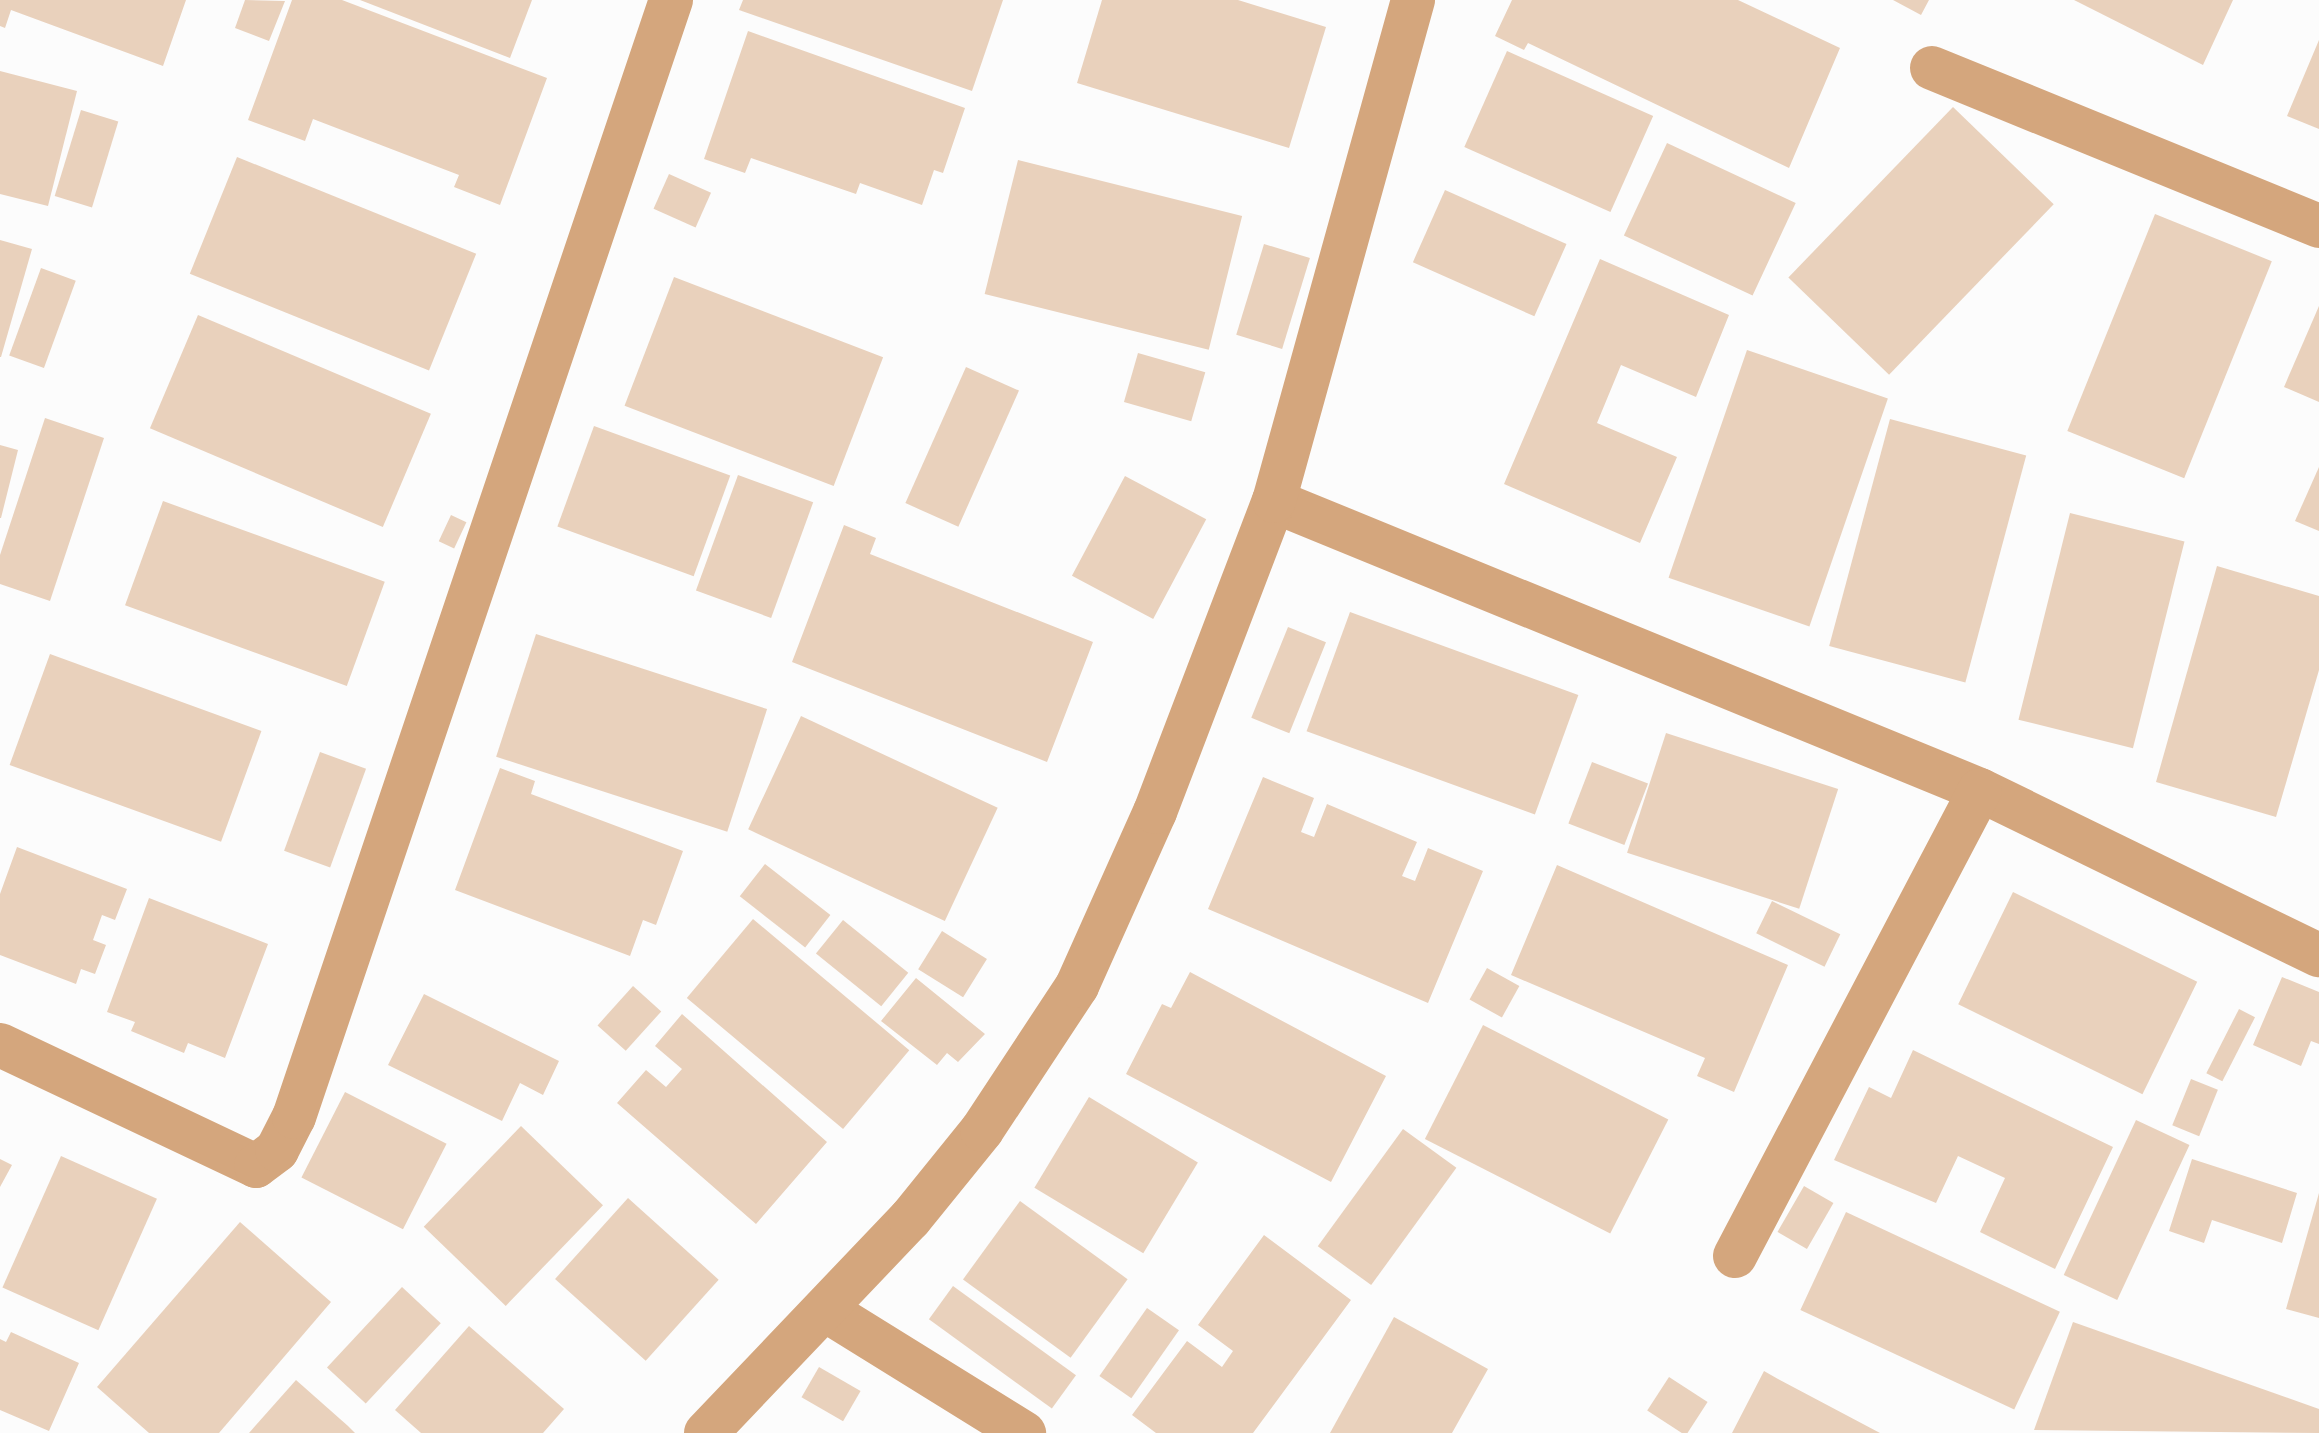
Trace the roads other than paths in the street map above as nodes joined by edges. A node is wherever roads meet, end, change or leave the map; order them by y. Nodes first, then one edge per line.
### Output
1 (671, 0) edge
2 (1413, 0) edge
3 (1932, 68) dead end
4 (2319, 226) edge
5 (1274, 501) junction
6 (1980, 790) junction
7 (2319, 955) edge
8 (0, 1045) edge
9 (1735, 1256) dead end
10 (827, 1311) junction
11 (706, 1433) edge
12 (1024, 1433) edge

1 - 8 street
2 - 5 street
3 - 4 street
5 - 6 street
5 - 10 street
6 - 7 street
6 - 9 street
10 - 11 street
10 - 12 street

